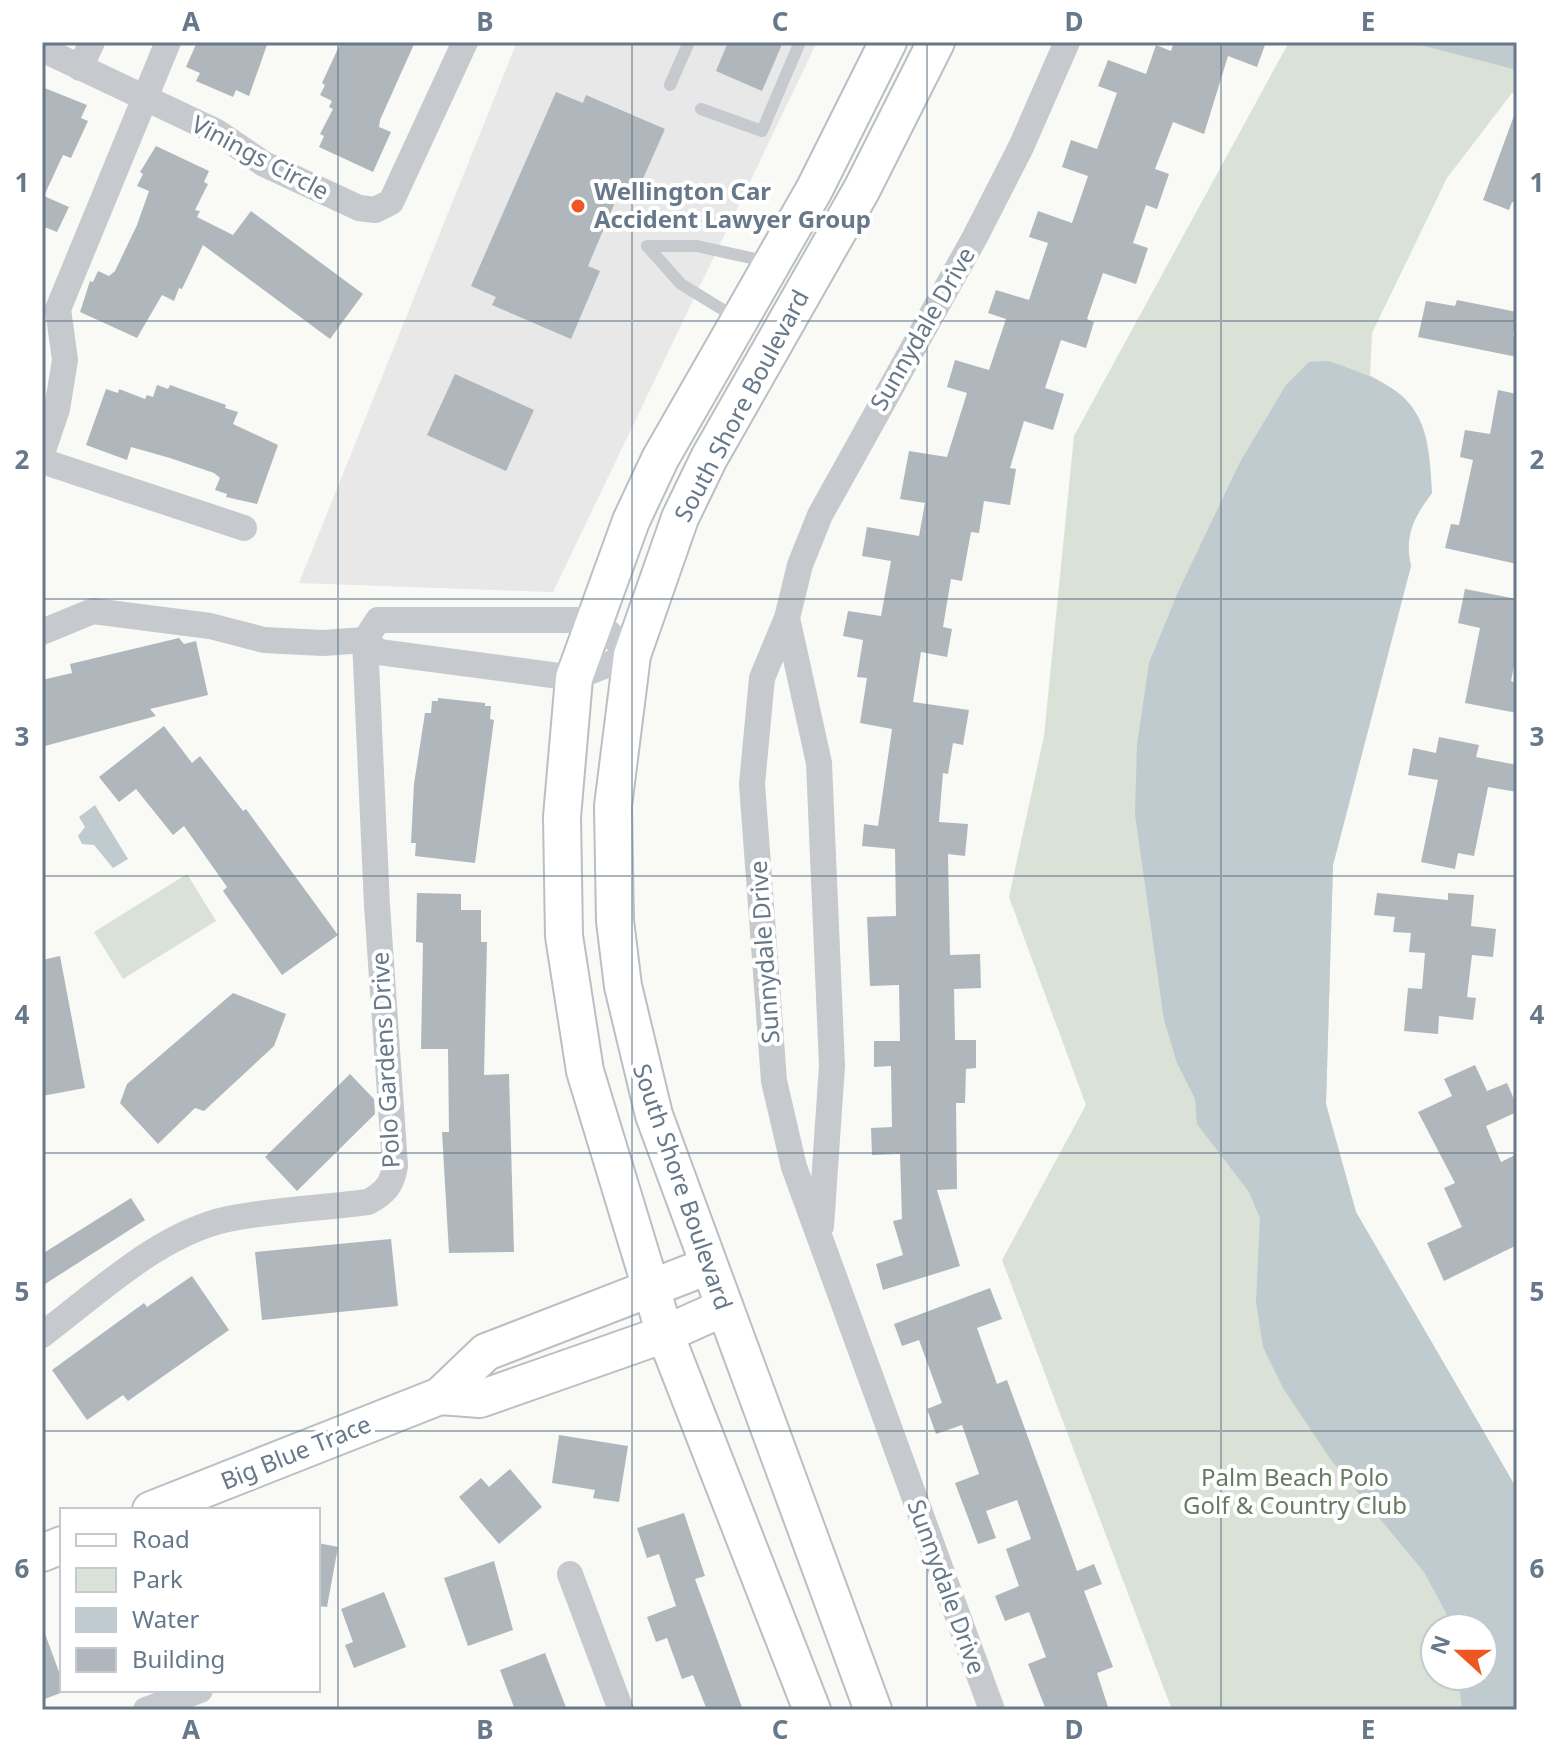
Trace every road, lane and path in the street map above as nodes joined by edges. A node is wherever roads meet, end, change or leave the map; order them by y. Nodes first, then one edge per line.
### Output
1 (92, 42) edge
2 (168, 42) edge
3 (465, 42) edge
4 (689, 42) edge
5 (800, 42) edge
6 (888, 42) edge
7 (936, 42) edge
8 (1067, 42) edge
9 (42, 49) edge
10 (80, 68) junction
11 (670, 85) dead end
12 (144, 99) junction
13 (701, 109) dead end
14 (772, 262) junction
15 (740, 320) junction
16 (42, 453) edge
17 (42, 461) edge
18 (244, 528) dead end
19 (787, 618) junction
20 (595, 620) junction
21 (42, 632) edge
22 (365, 640) junction
23 (632, 655) junction
24 (574, 678) junction
25 (820, 1238) junction
26 (708, 1266) junction
27 (651, 1290) junction
28 (723, 1308) junction
29 (665, 1334) junction
30 (42, 1335) edge
31 (440, 1396) junction
32 (156, 1508) edge
33 (570, 1574) dead end
34 (195, 1692) edge
35 (146, 1710) edge
36 (621, 1710) edge
37 (812, 1710) edge
38 (873, 1710) edge
39 (992, 1710) edge

1 - 10 street
2 - 12 street
3 - 12 street, Vinings Circle
4 - 11 lane
5 - 13 lane
6 - 14 street, South Shore Boulevard
7 - 23 street, South Shore Boulevard
8 - 19 street, Sunnydale Drive
9 - 10 street, Vinings Circle
10 - 12 street, Vinings Circle
12 - 16 street
14 - 15 street, South Shore Boulevard
14 - 15 lane
15 - 20 street, South Shore Boulevard
17 - 18 street
19 - 25 street, Sunnydale Drive
19 - 25 street, Sunnydale Drive
20 - 22 street
20 - 23 street
20 - 24 street, South Shore Boulevard
21 - 22 street
22 - 24 street
22 - 30 street, Polo Gardens Drive
23 - 24 street
23 - 26 street, South Shore Boulevard
24 - 27 street, South Shore Boulevard
25 - 39 street, Sunnydale Drive
26 - 27 street, Big Blue Trace
26 - 28 street, South Shore Boulevard
27 - 29 street, South Shore Boulevard
27 - 31 street, Big Blue Trace
28 - 29 street, Big Blue Trace
28 - 38 street, South Shore Boulevard
29 - 31 street, Big Blue Trace
29 - 37 street, South Shore Boulevard
31 - 32 street, Big Blue Trace
33 - 36 street
34 - 35 street

